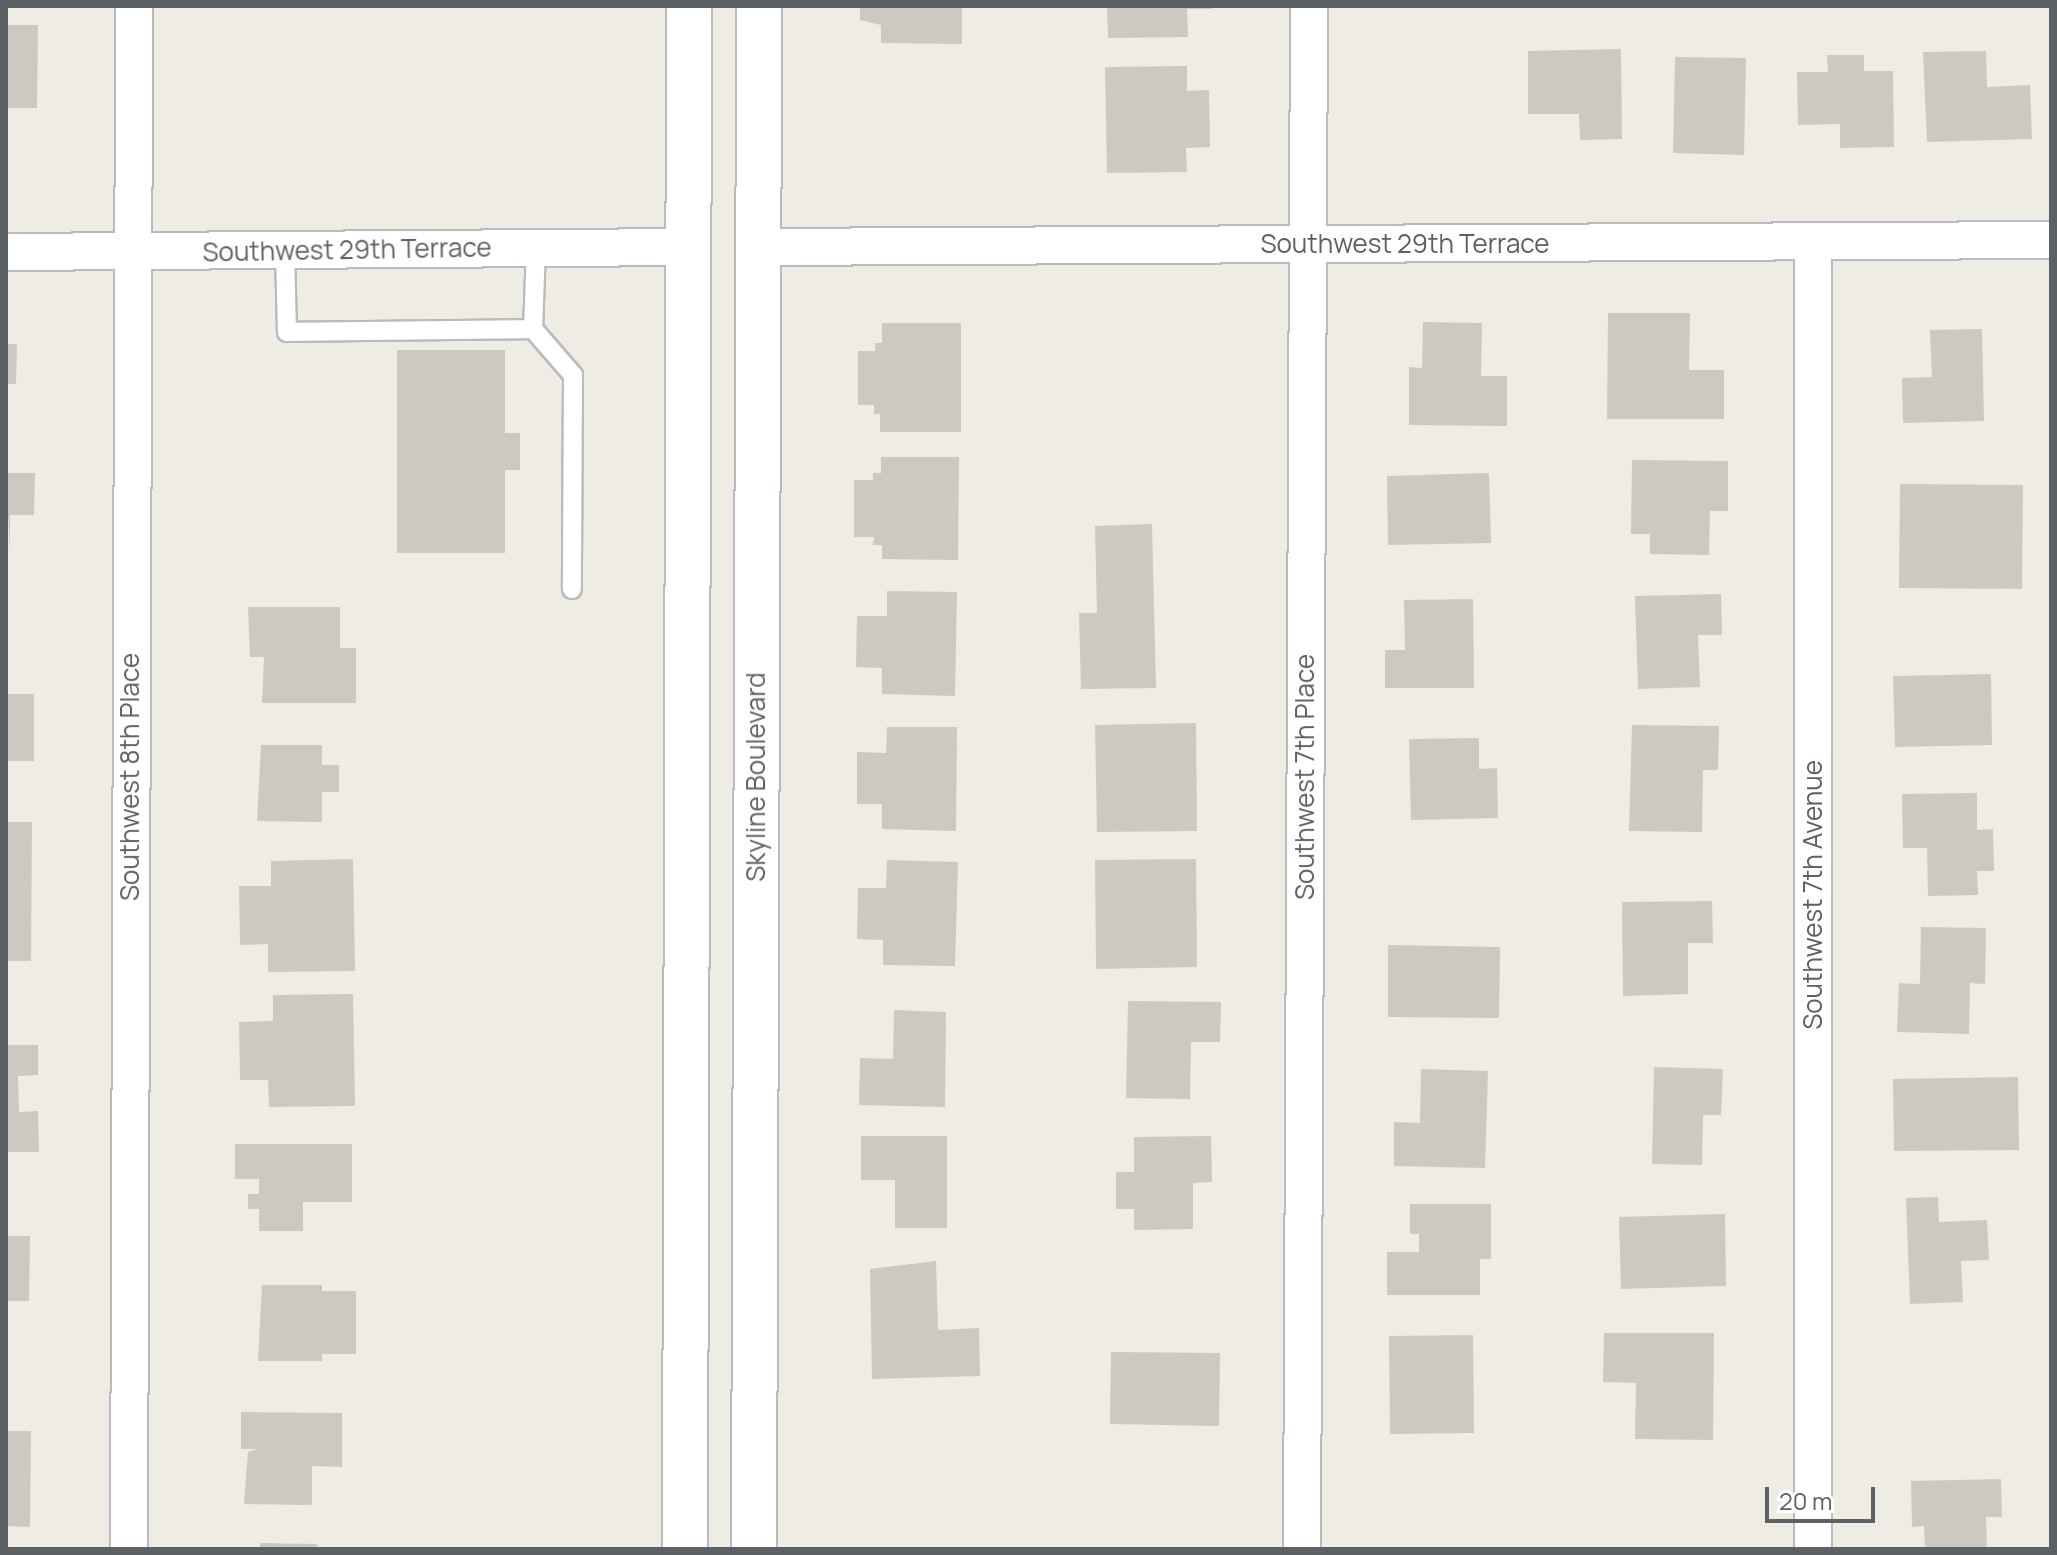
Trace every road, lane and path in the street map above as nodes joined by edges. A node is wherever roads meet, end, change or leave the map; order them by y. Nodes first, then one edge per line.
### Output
1 (134, 6) edge
2 (689, 6) edge
3 (759, 6) edge
4 (1309, 6) edge
5 (2051, 240) edge
6 (1813, 241) junction
7 (1307, 244) junction
8 (689, 247) junction
9 (759, 247) junction
10 (536, 248) junction
11 (285, 251) junction
12 (6, 252) edge
13 (130, 252) junction
14 (533, 329) junction
15 (572, 589) dead end
16 (129, 1549) edge
17 (685, 1549) edge
18 (754, 1549) edge
19 (1302, 1549) edge
20 (1813, 1549) edge

1 - 13 street, Southwest 8th Place
2 - 8 street
3 - 9 street, Skyline Boulevard
4 - 7 street, Southwest 7th Place
5 - 6 street, Southwest 29th Terrace
6 - 7 street, Southwest 29th Terrace
6 - 20 street, Southwest 7th Avenue
7 - 9 street, Southwest 29th Terrace
7 - 19 street, Southwest 7th Place
8 - 9 street
8 - 10 street, Southwest 29th Terrace
8 - 17 street
9 - 18 street, Skyline Boulevard
10 - 11 street, Southwest 29th Terrace
10 - 14 lane
11 - 13 street, Southwest 29th Terrace
11 - 14 lane
12 - 13 street, Southwest 29th Terrace
13 - 16 street, Southwest 8th Place
14 - 15 lane

